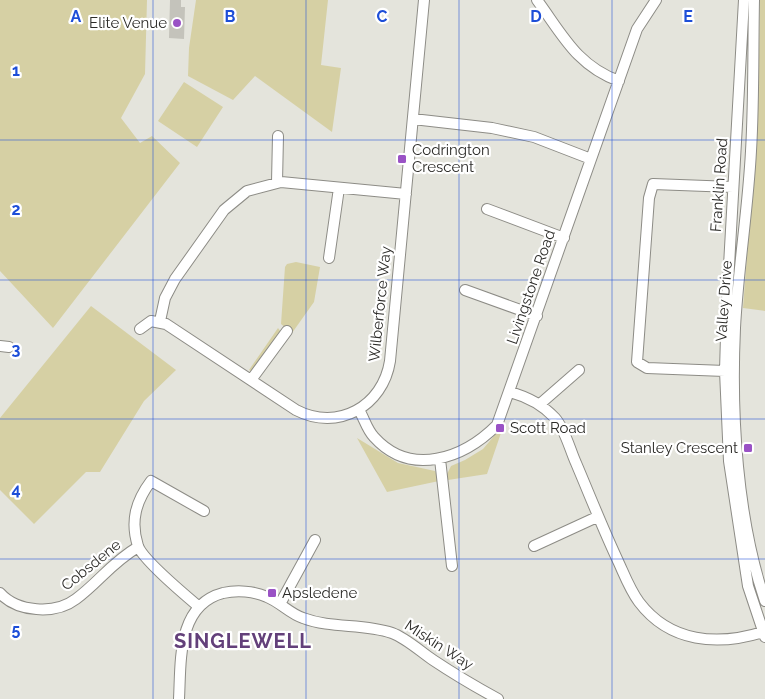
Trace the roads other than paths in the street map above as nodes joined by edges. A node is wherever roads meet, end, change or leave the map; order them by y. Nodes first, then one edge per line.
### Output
1 (424, 0) edge
2 (537, 0) edge
3 (656, 0) edge
4 (744, 0) edge
5 (754, 0) edge
6 (619, 81) junction
7 (413, 119) junction
8 (278, 136) dead end
9 (591, 159) junction
10 (278, 182) junction
11 (733, 187) junction
12 (338, 188) junction
13 (406, 194) junction
14 (487, 210) dead end
15 (564, 238) junction
16 (329, 258) dead end
17 (465, 290) dead end
18 (537, 316) junction
19 (160, 322) junction
20 (140, 329) dead end
21 (286, 331) dead end
22 (579, 370) dead end
23 (725, 371) junction
24 (251, 380) junction
25 (510, 392) junction
26 (540, 404) junction
27 (360, 410) junction
28 (440, 459) junction
29 (204, 511) dead end
30 (597, 516) junction
31 (315, 540) dead end
32 (534, 546) dead end
33 (138, 547) junction
34 (452, 566) dead end
35 (762, 586) edge
36 (3, 596) edge
37 (765, 601) edge
38 (280, 604) junction
39 (198, 606) junction
40 (764, 634) edge
41 (179, 699) edge
42 (498, 699) edge

1 - 7 street, Wilberforce Way
2 - 6 street
3 - 6 street, Livingstone Road
4 - 11 street, Franklin Road
5 - 35 street, Valley Drive
6 - 9 street, Livingstone Road
7 - 9 street
7 - 13 street, Wilberforce Way
8 - 10 street
9 - 15 street, Livingstone Road
10 - 12 street
10 - 19 street
11 - 23 street, Franklin Road
11 - 23 street
12 - 13 street
12 - 16 street
13 - 27 street, Wilberforce Way
14 - 15 street
15 - 18 street, Livingstone Road
17 - 18 street
18 - 25 street, Livingstone Road
19 - 20 street
19 - 24 street, Wilberforce Way
21 - 24 street
22 - 26 street
23 - 40 street, Franklin Road
24 - 27 street, Wilberforce Way
25 - 26 street
25 - 28 street, Livingstone Road
26 - 30 street
27 - 28 street, Livingstone Road
28 - 34 street
29 - 33 street
30 - 32 street
30 - 40 street
31 - 38 street
33 - 36 street, Cobsdene
33 - 39 street
35 - 37 street, Valley Drive
38 - 39 street, Miskin Way
38 - 42 street, Miskin Way
39 - 41 street

